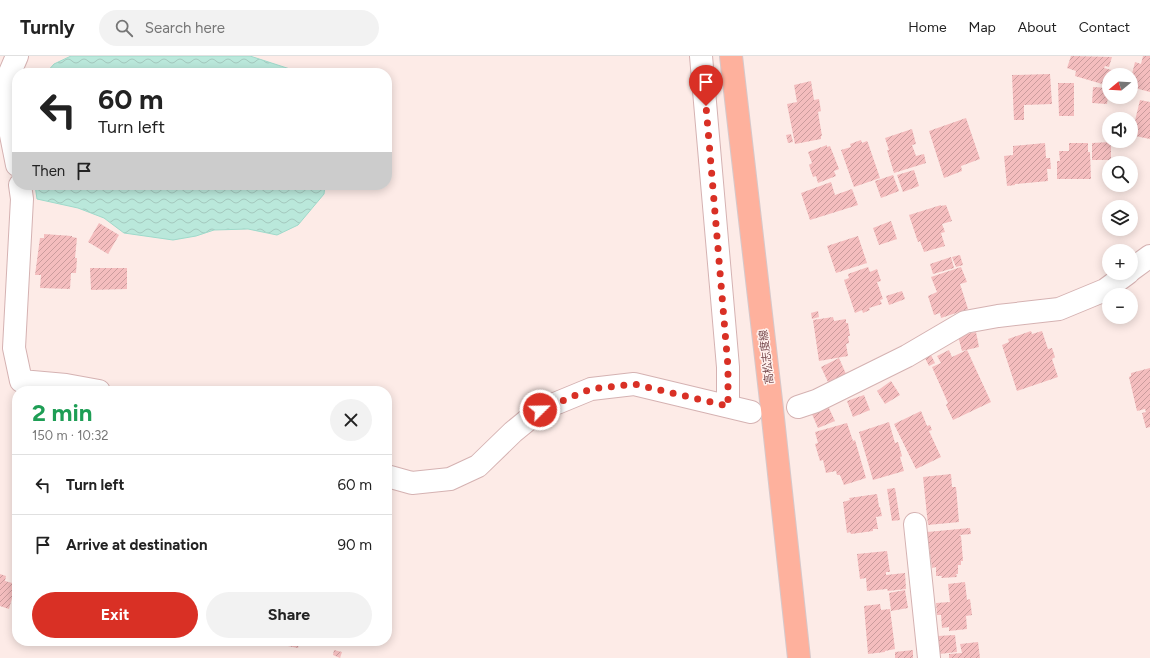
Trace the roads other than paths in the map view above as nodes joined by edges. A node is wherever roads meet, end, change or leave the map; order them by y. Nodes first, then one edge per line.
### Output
1 (17, 56) edge
2 (701, 56) edge
3 (731, 56) edge
4 (12, 140) edge
5 (21, 190) edge
6 (1150, 256) edge
7 (1138, 265) edge
8 (1119, 280) edge
9 (72, 386) edge
10 (728, 406) junction
11 (798, 407) dead end
12 (752, 412) dead end
13 (392, 477) edge
14 (915, 524) dead end
15 (799, 658) edge
16 (929, 658) edge

1 - 4 street
2 - 10 street
3 - 15 main road, 高松志度線
5 - 9 street
6 - 7 street
8 - 11 street
10 - 12 street
10 - 13 street
14 - 16 street

